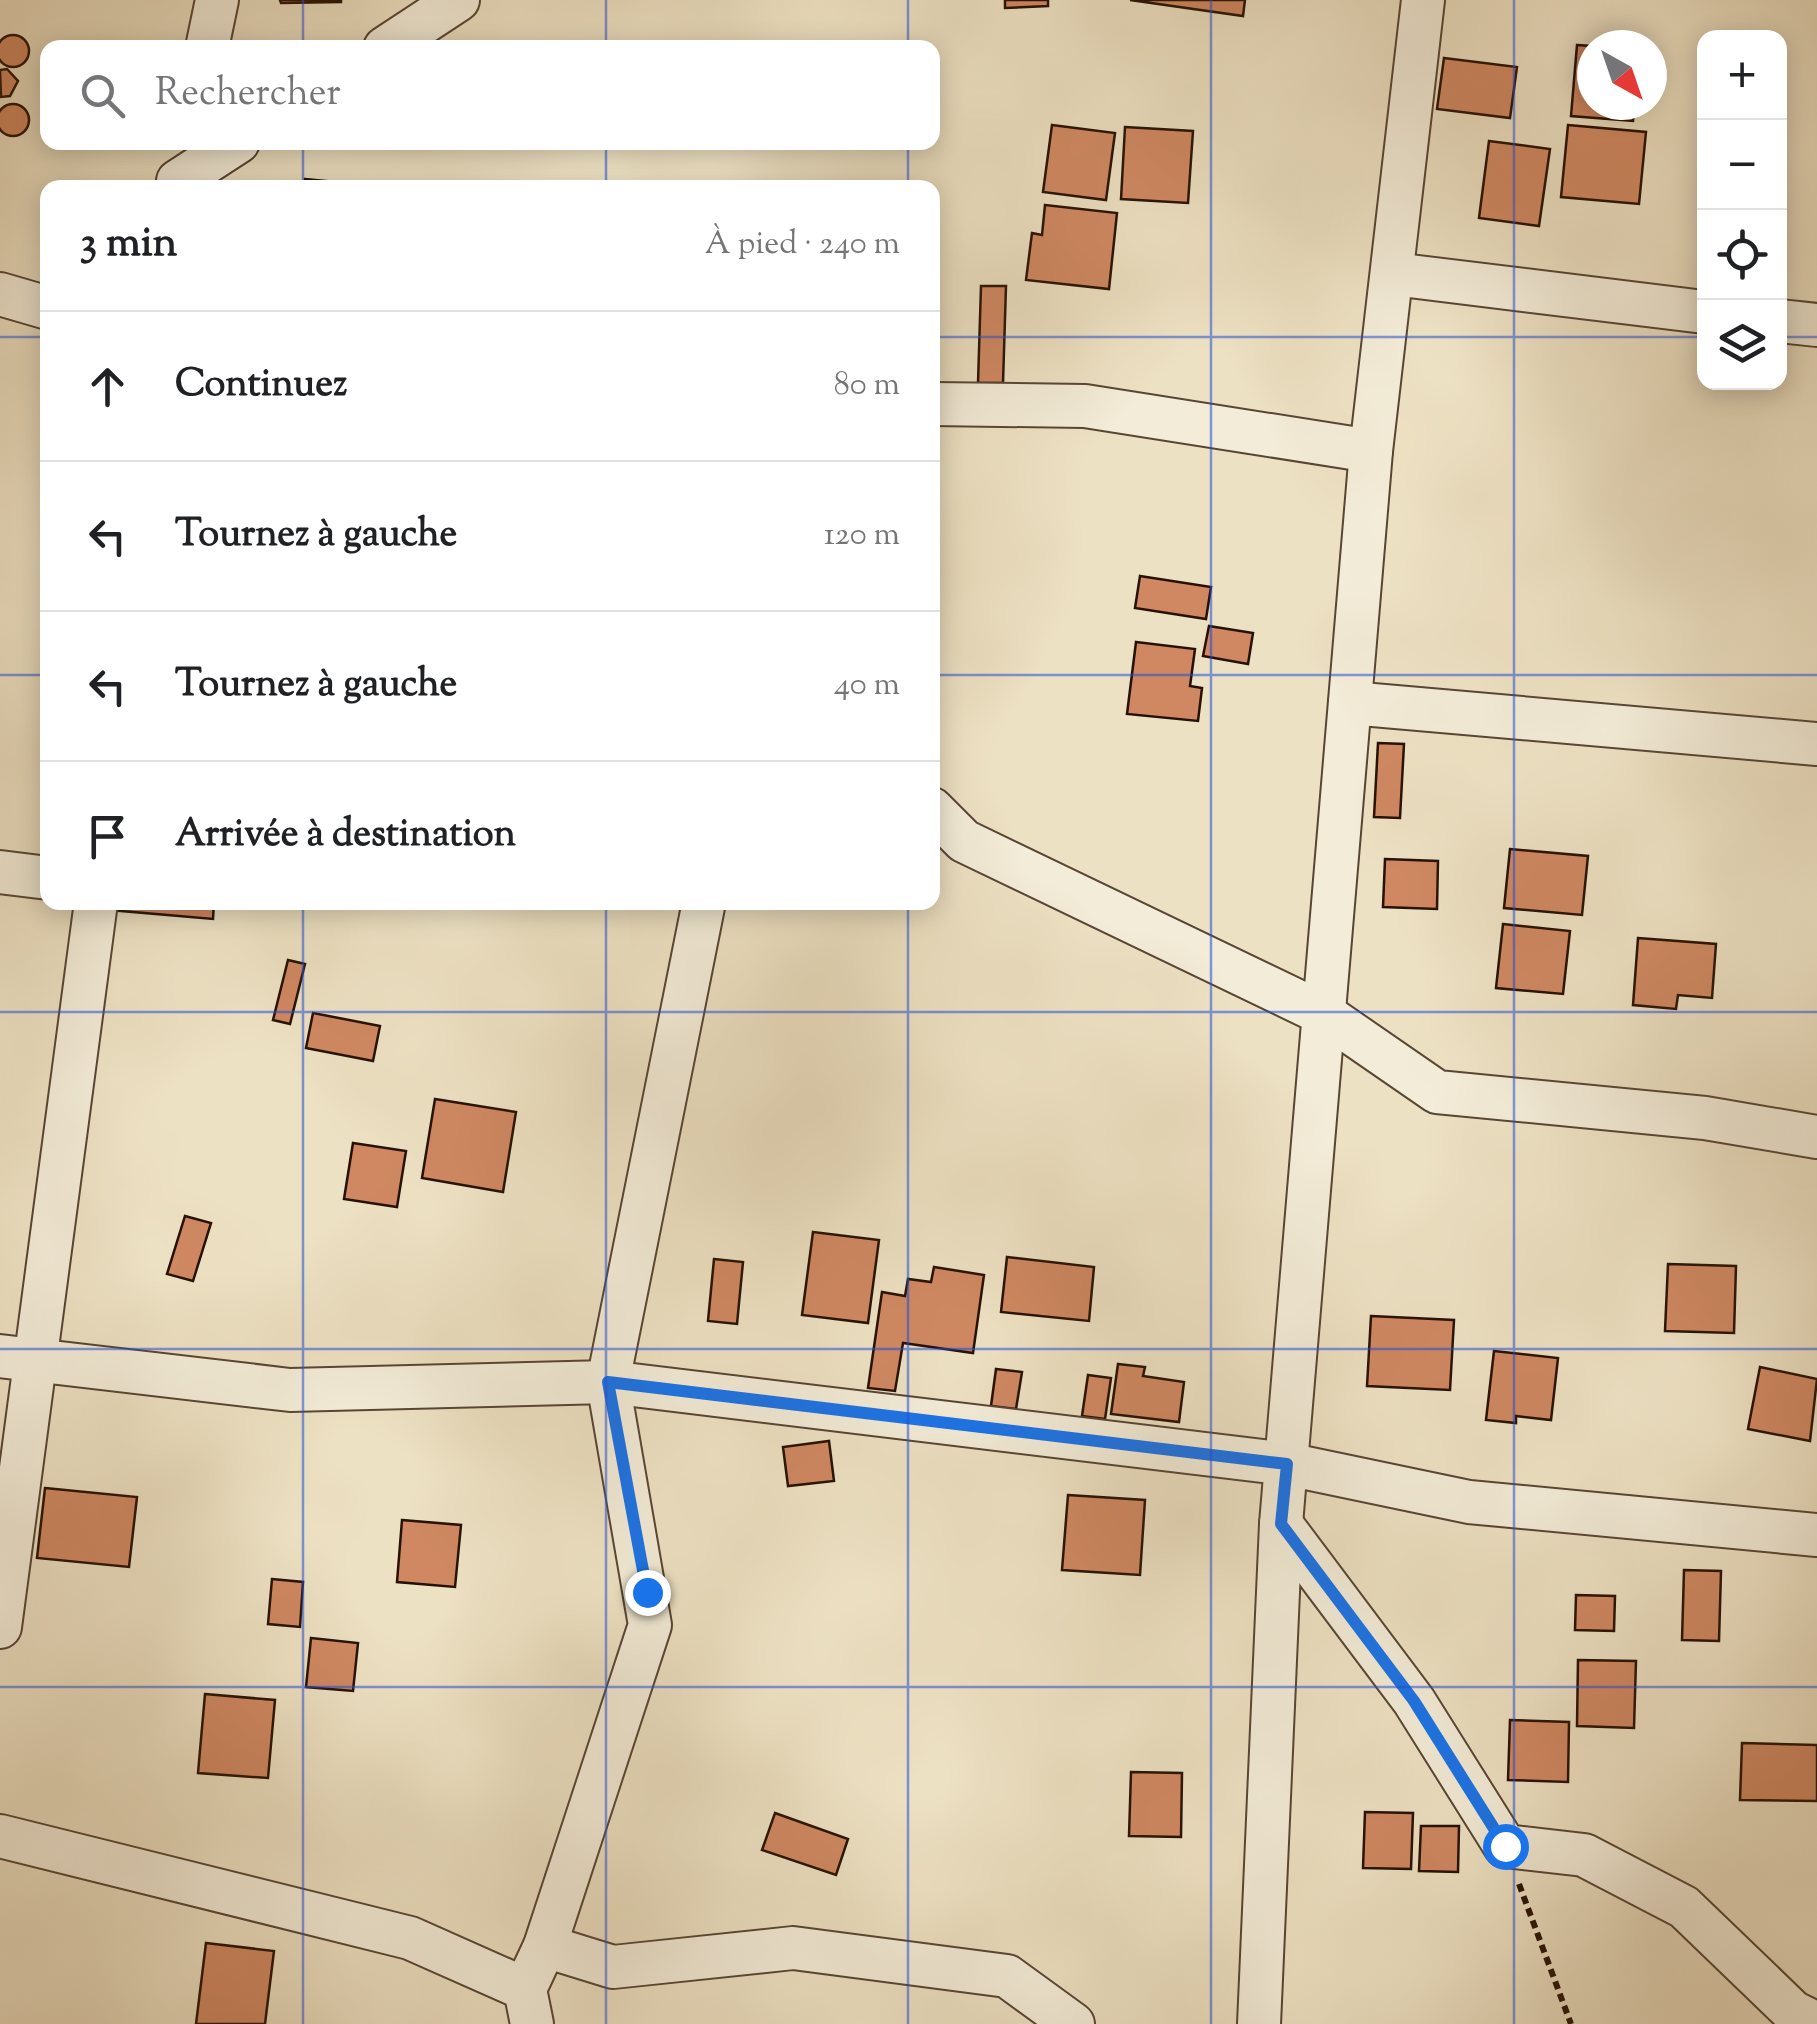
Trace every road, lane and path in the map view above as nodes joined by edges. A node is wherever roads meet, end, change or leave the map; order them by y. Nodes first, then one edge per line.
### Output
1 (217, 0) edge
2 (458, 0) edge
3 (1423, 0) edge
4 (210, 40) edge
5 (397, 40) edge
6 (221, 150) edge
7 (180, 170) edge
8 (1393, 274) junction
9 (0, 294) edge
10 (40, 306) edge
11 (1697, 311) edge
12 (1787, 322) edge
13 (1817, 326) edge
14 (940, 404) edge
15 (1371, 451) junction
16 (1350, 703) junction
17 (1817, 744) edge
18 (948, 842) edge
19 (0, 872) edge
20 (40, 877) edge
21 (95, 910) edge
22 (702, 910) edge
23 (1324, 1014) junction
24 (1817, 1137) edge
25 (18, 1359) edge
26 (608, 1382) junction
27 (1287, 1464) junction
28 (1281, 1524) junction
29 (1817, 1535) edge
30 (0, 1627) edge
31 (0, 1836) edge
32 (1505, 1846) junction
33 (545, 1946) junction
34 (528, 2006) edge
35 (1073, 2024) edge
36 (1259, 2024) edge
37 (1571, 2024) edge
38 (1817, 2024) edge

1 - 4 street
2 - 5 street
3 - 8 street
6 - 7 street
8 - 11 street
8 - 15 street
9 - 10 street
12 - 13 street
14 - 15 street
15 - 16 street
16 - 17 street
16 - 23 street
18 - 23 street
19 - 20 street
21 - 25 street
22 - 26 street
23 - 24 street
23 - 27 street
25 - 26 street
25 - 30 street
26 - 27 street
26 - 33 street
27 - 28 street
27 - 29 street
28 - 32 street
28 - 36 street
31 - 34 street
32 - 37 path
32 - 38 street
33 - 34 street
33 - 35 street

